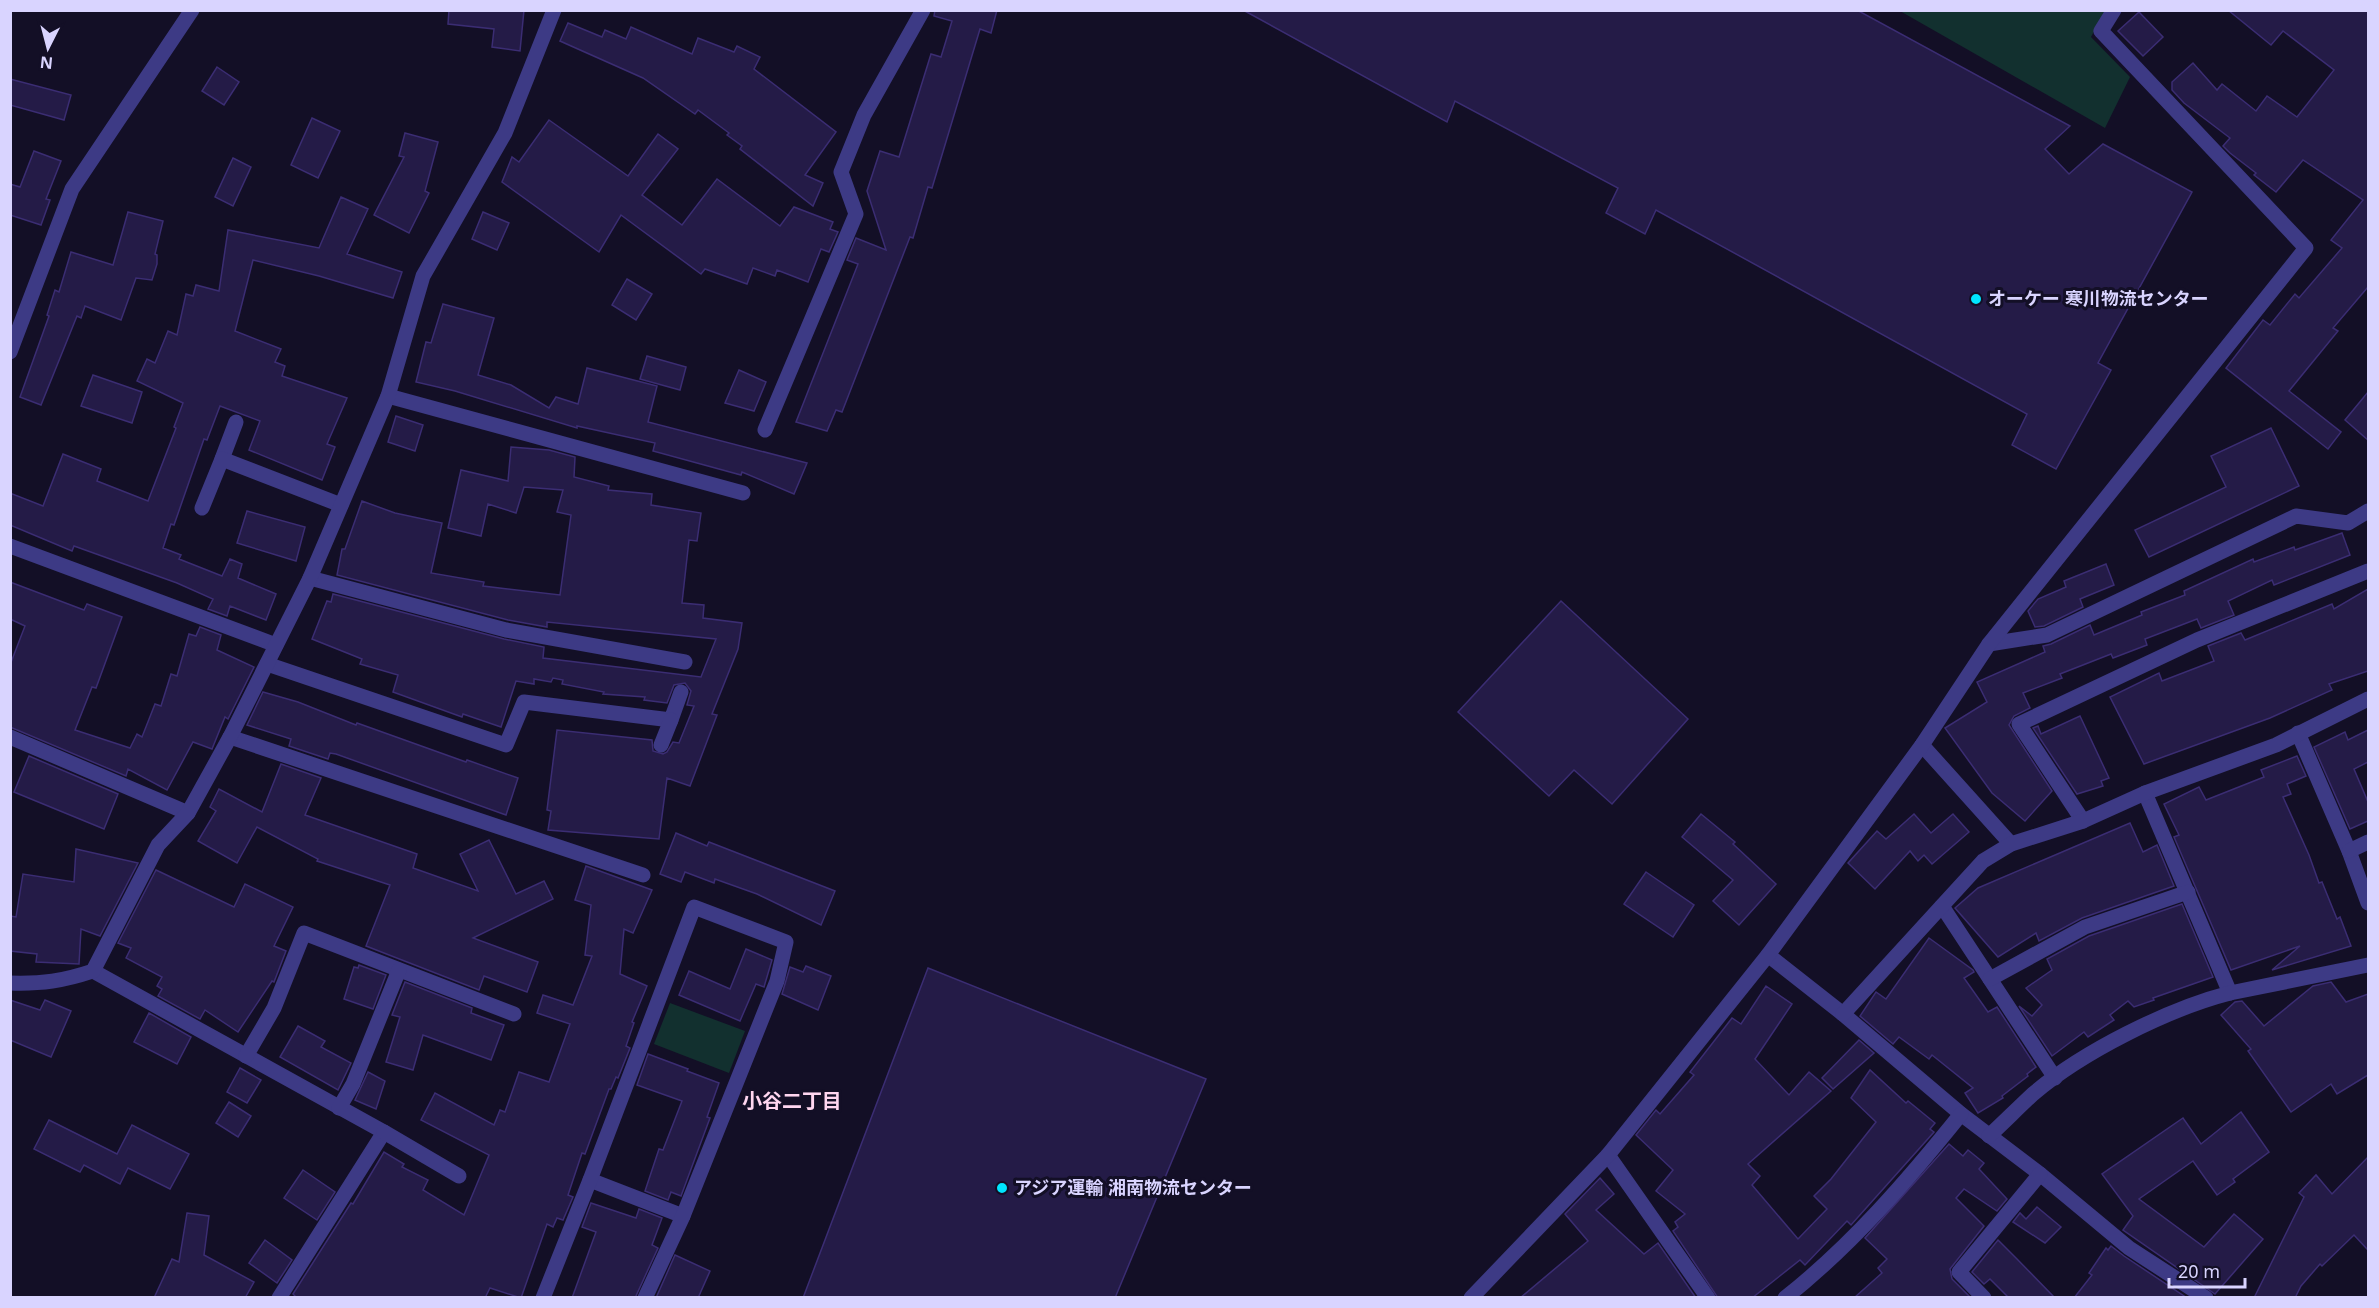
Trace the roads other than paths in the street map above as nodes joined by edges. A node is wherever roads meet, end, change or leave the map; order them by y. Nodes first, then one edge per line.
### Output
1 (192, 10) edge
2 (554, 10) edge
3 (923, 10) edge
4 (2114, 10) edge
5 (10, 352) edge
6 (388, 396) junction
7 (236, 422) dead end
8 (765, 430) dead end
9 (222, 459) junction
10 (743, 493) dead end
11 (341, 506) junction
12 (202, 508) dead end
13 (2368, 511) edge
14 (10, 546) edge
15 (2368, 571) edge
16 (310, 578) junction
17 (1989, 644) junction
18 (276, 645) junction
19 (685, 662) dead end
20 (267, 664) junction
21 (681, 692) dead end
22 (2368, 699) edge
23 (671, 720) junction
24 (2298, 734) junction
25 (230, 737) junction
26 (10, 738) edge
27 (661, 745) dead end
28 (1922, 745) junction
29 (2145, 793) junction
30 (188, 813) junction
31 (2083, 821) junction
32 (2368, 843) edge
33 (2011, 844) junction
34 (2349, 851) junction
35 (643, 875) dead end
36 (2188, 892) junction
37 (2368, 903) edge
38 (1942, 906) junction
39 (1768, 955) junction
40 (2368, 966) edge
41 (399, 970) junction
42 (93, 971) junction
43 (1990, 979) junction
44 (10, 983) edge
45 (2230, 993) junction
46 (514, 1014) dead end
47 (1843, 1014) junction
48 (246, 1056) junction
49 (2055, 1078) junction
50 (339, 1108) junction
51 (1961, 1114) junction
52 (384, 1132) junction
53 (1989, 1136) junction
54 (1608, 1155) junction
55 (2040, 1174) junction
56 (459, 1176) dead end
57 (590, 1180) junction
58 (682, 1216) junction
59 (279, 1298) edge
60 (543, 1298) edge
61 (645, 1298) edge
62 (1471, 1298) edge
63 (1708, 1298) edge
64 (1785, 1298) edge
65 (1984, 1298) edge
66 (2206, 1298) edge

1 - 5 street
2 - 6 street
3 - 8 street
4 - 17 street
6 - 10 street
6 - 11 street
7 - 9 street
9 - 11 street
9 - 12 street
11 - 16 street
13 - 17 street
14 - 18 street
15 - 31 street
16 - 18 street
16 - 19 street
17 - 28 street
18 - 20 street
20 - 23 street
20 - 25 street
21 - 23 street
22 - 24 street
23 - 27 street
24 - 29 street
24 - 34 street
25 - 30 street
25 - 35 street
26 - 30 street
28 - 33 street
28 - 39 street
29 - 31 street
29 - 36 street
30 - 42 street
31 - 33 street
32 - 34 street
33 - 38 street
34 - 37 street
36 - 43 street
36 - 45 street
38 - 43 street
38 - 47 street
39 - 47 street
39 - 54 street
40 - 45 street
41 - 46 street
41 - 48 street
41 - 50 street
42 - 44 street
42 - 48 street
43 - 49 street
45 - 49 street
47 - 51 street
48 - 50 street
49 - 53 street
50 - 52 street
51 - 53 street
51 - 64 street
52 - 56 street
52 - 59 street
53 - 55 street
54 - 62 street
54 - 63 street
55 - 65 street
55 - 66 street
57 - 58 street
57 - 58 street
57 - 60 street
58 - 61 street

